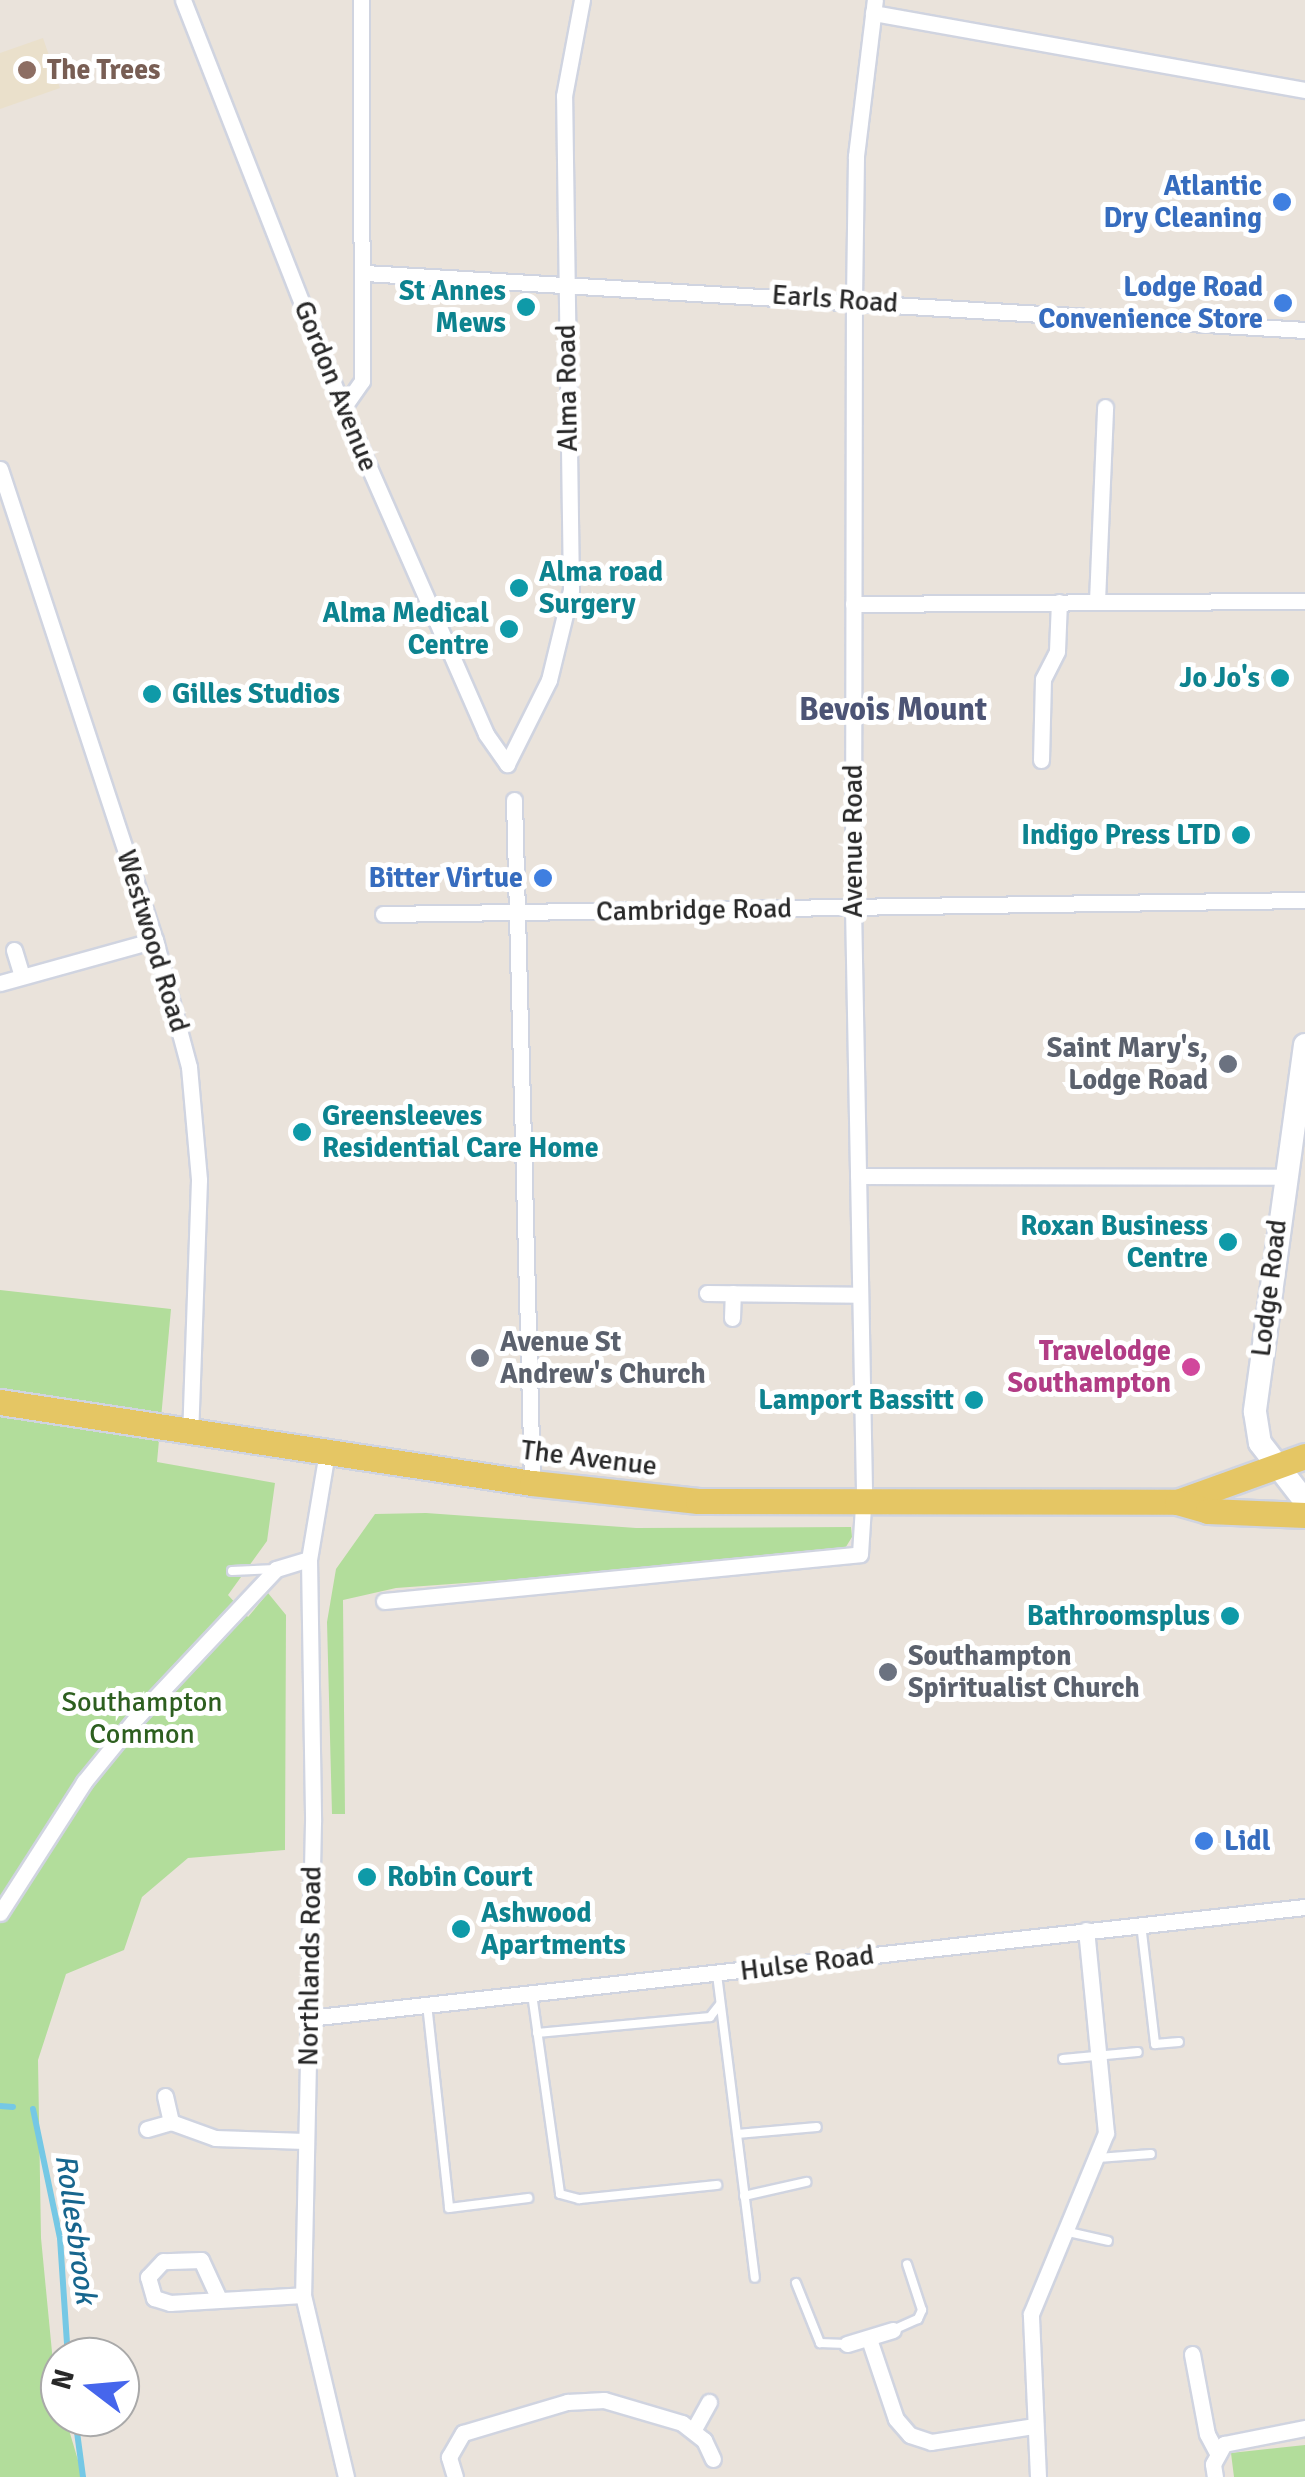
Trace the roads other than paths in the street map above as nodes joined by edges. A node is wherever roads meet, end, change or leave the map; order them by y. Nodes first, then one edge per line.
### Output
1 (183, 0) edge
2 (361, 0) edge
3 (582, 0) edge
4 (874, 6) edge
5 (1305, 90) edge
6 (365, 273) junction
7 (565, 283) junction
8 (854, 300) junction
9 (1305, 330) edge
10 (1106, 407) dead end
11 (343, 408) junction
12 (0, 469) edge
13 (1097, 601) junction
14 (1305, 601) edge
15 (1059, 602) junction
16 (854, 604) junction
17 (1042, 760) dead end
18 (507, 764) joint
19 (514, 800) dead end
20 (1305, 900) edge
21 (853, 907) junction
22 (520, 912) junction
23 (383, 914) dead end
24 (155, 940) junction
25 (14, 950) dead end
26 (22, 976) junction
27 (0, 983) edge
28 (1305, 1045) edge
29 (1297, 1139) edge
30 (858, 1176) junction
31 (1283, 1177) junction
32 (707, 1293) dead end
33 (732, 1293) junction
34 (860, 1295) junction
35 (732, 1318) dead end
36 (0, 1402) edge
37 (190, 1432) junction
38 (327, 1452) junction
39 (1305, 1456) edge
40 (1275, 1468) junction
41 (532, 1482) junction
42 (1305, 1501) edge
43 (864, 1502) junction
44 (1176, 1502) junction
45 (1305, 1515) edge
46 (309, 1560) junction
47 (276, 1569) junction
48 (232, 1572) dead end
49 (384, 1601) dead end
50 (1305, 1907) edge
51 (0, 1912) edge
52 (1141, 1924) junction
53 (1086, 1930) junction
54 (718, 1974) junction
55 (532, 1994) junction
56 (721, 2002) junction
57 (427, 2004) junction
58 (308, 2018) junction
59 (536, 2032) junction
60 (1179, 2042) dead end
61 (1138, 2052) dead end
62 (1101, 2056) junction
63 (1063, 2059) dead end
64 (165, 2096) dead end
65 (171, 2122) junction
66 (817, 2127) dead end
67 (147, 2130) dead end
68 (737, 2134) junction
69 (305, 2141) junction
70 (1151, 2154) dead end
71 (1098, 2158) junction
72 (806, 2182) dead end
73 (717, 2184) dead end
74 (744, 2196) junction
75 (528, 2198) dead end
76 (1064, 2231) junction
77 (1108, 2241) dead end
78 (908, 2264) dead end
79 (755, 2278) dead end
80 (796, 2283) dead end
81 (303, 2295) junction
82 (219, 2299) junction
83 (893, 2330) joint
84 (869, 2339) junction
85 (847, 2344) joint
86 (1192, 2354) dead end
87 (709, 2402) dead end
88 (1034, 2426) junction
89 (1305, 2428) edge
90 (694, 2429) junction
91 (1217, 2453) junction
92 (713, 2459) dead end
93 (346, 2477) edge
94 (455, 2477) edge
95 (1038, 2477) edge
96 (1215, 2477) edge

1 - 11 street, Gordon Avenue
2 - 6 street
3 - 7 street, Alma Road
4 - 5 street
4 - 8 street, Avenue Road
6 - 7 street, Earls Road
6 - 11 street
7 - 8 street, Earls Road
7 - 18 street, Alma Road
8 - 9 street, Earls Road
8 - 16 street, Avenue Road
10 - 13 street
11 - 18 street, Gordon Avenue
12 - 24 street, Westwood Road
13 - 14 street
13 - 15 street
15 - 16 street
15 - 17 street
16 - 21 street, Avenue Road
19 - 22 street
20 - 21 street, Cambridge Road
21 - 22 street, Cambridge Road
21 - 30 street, Avenue Road
22 - 23 street, Cambridge Road
22 - 41 street
24 - 26 street
24 - 37 street, Westwood Road
25 - 26 street
26 - 27 street
28 - 29 street, Lodge Road
29 - 31 street, Lodge Road
30 - 31 street
30 - 34 street, Avenue Road
31 - 40 street, Lodge Road
32 - 33 street
33 - 34 street
33 - 35 street
34 - 43 street, Avenue Road
36 - 37 main road, The Avenue
37 - 38 main road, The Avenue
38 - 41 main road, The Avenue
38 - 46 street, Northlands Road
39 - 40 main road, The Avenue
40 - 42 street, Lodge Road
40 - 44 main road, The Avenue
41 - 43 main road, The Avenue
43 - 44 main road, The Avenue
43 - 49 street, Avenue Road
44 - 45 main road, The Avenue
46 - 47 street
46 - 58 street, Northlands Road
47 - 48 lane
47 - 51 street
50 - 52 street, Hulse Road
52 - 53 street, Hulse Road
52 - 60 lane
53 - 54 street, Hulse Road
53 - 62 street
54 - 55 street, Hulse Road
54 - 56 lane
55 - 57 street, Hulse Road
55 - 59 lane
56 - 59 lane
56 - 68 lane
57 - 58 street, Hulse Road
57 - 75 lane
58 - 69 street, Northlands Road
59 - 73 lane
61 - 62 lane
62 - 63 lane
62 - 71 street
64 - 65 street
65 - 67 street
65 - 69 street
66 - 68 lane
68 - 74 lane
69 - 81 street, Northlands Road
70 - 71 lane
71 - 76 street
72 - 74 lane
74 - 79 lane
76 - 77 lane
76 - 88 street
78 - 83 lane
80 - 85 lane
81 - 82 street
81 - 93 street, Northlands Road
82 - 82 street
83 - 84 street
84 - 85 street
84 - 88 street
86 - 91 street
87 - 90 street
88 - 95 street
89 - 91 street
90 - 92 street
90 - 94 street
91 - 96 street

